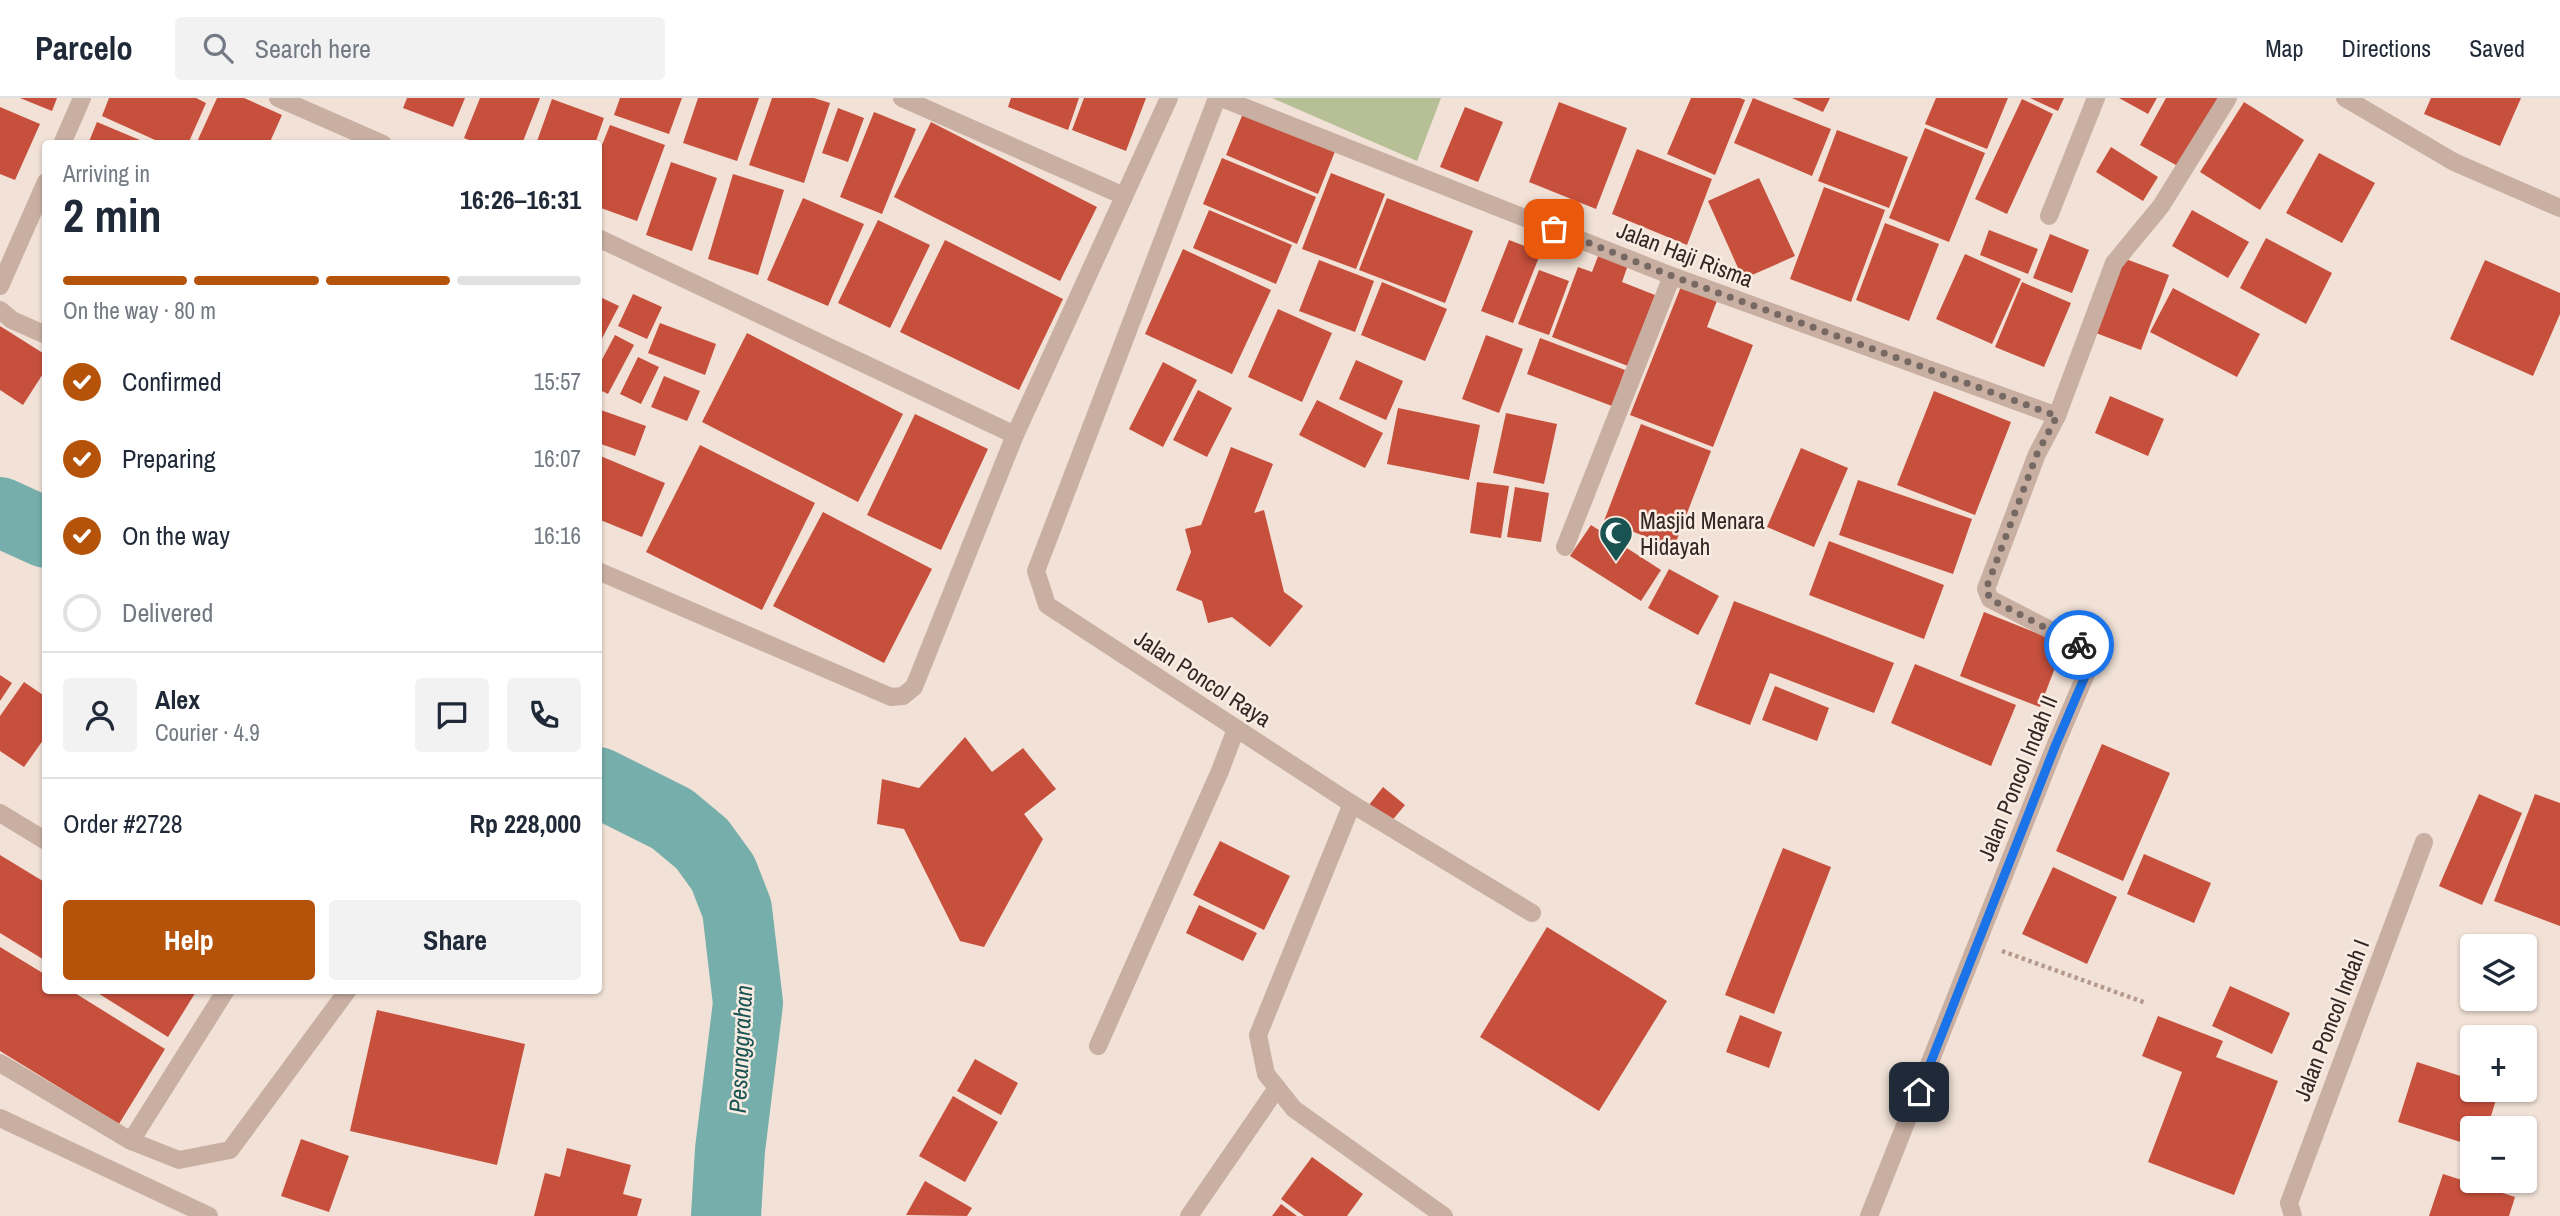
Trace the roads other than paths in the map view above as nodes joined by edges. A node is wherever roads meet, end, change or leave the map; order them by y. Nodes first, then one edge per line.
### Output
1 (82, 98) edge
2 (278, 98) edge
3 (902, 98) edge
4 (1169, 98) edge
5 (1219, 98) edge
6 (2096, 98) edge
7 (2228, 98) edge
8 (2344, 98) edge
9 (64, 140) edge
10 (374, 140) edge
11 (42, 191) edge
12 (1124, 196) junction
13 (2560, 208) edge
14 (2049, 216) dead end
15 (602, 240) edge
16 (1672, 276) junction
17 (0, 286) edge
18 (0, 310) edge
19 (42, 333) edge
20 (2057, 416) junction
21 (1015, 435) junction
22 (1565, 547) dead end
23 (602, 573) edge
24 (1236, 729) junction
25 (1352, 804) junction
26 (0, 813) edge
27 (42, 839) edge
28 (2424, 842) dead end
29 (1532, 913) dead end
30 (223, 994) edge
31 (345, 994) edge
32 (1098, 1046) dead end
33 (0, 1063) edge
34 (1277, 1088) junction
35 (0, 1118) edge
36 (131, 1141) junction
37 (209, 1216) edge
38 (1189, 1216) edge
39 (1444, 1216) edge
40 (1869, 1216) edge
41 (2293, 1216) edge

1 - 9 street
2 - 10 street
3 - 12 street
4 - 12 street
5 - 16 street, Jalan Haji Risma
5 - 24 street, Jalan Poncol Raya
6 - 14 street
7 - 20 street
8 - 13 street
11 - 17 street
12 - 21 street
15 - 21 street
16 - 20 street, Jalan Haji Risma
16 - 22 street
18 - 19 street
20 - 40 street, Jalan Poncol Indah II
21 - 23 street
24 - 25 street, Jalan Poncol Raya
24 - 32 street
25 - 29 street, Jalan Poncol Raya
25 - 34 street
26 - 27 street
28 - 41 street, Jalan Poncol Indah I
30 - 36 street
31 - 36 street
33 - 36 street
34 - 38 street
34 - 39 street
35 - 37 street

